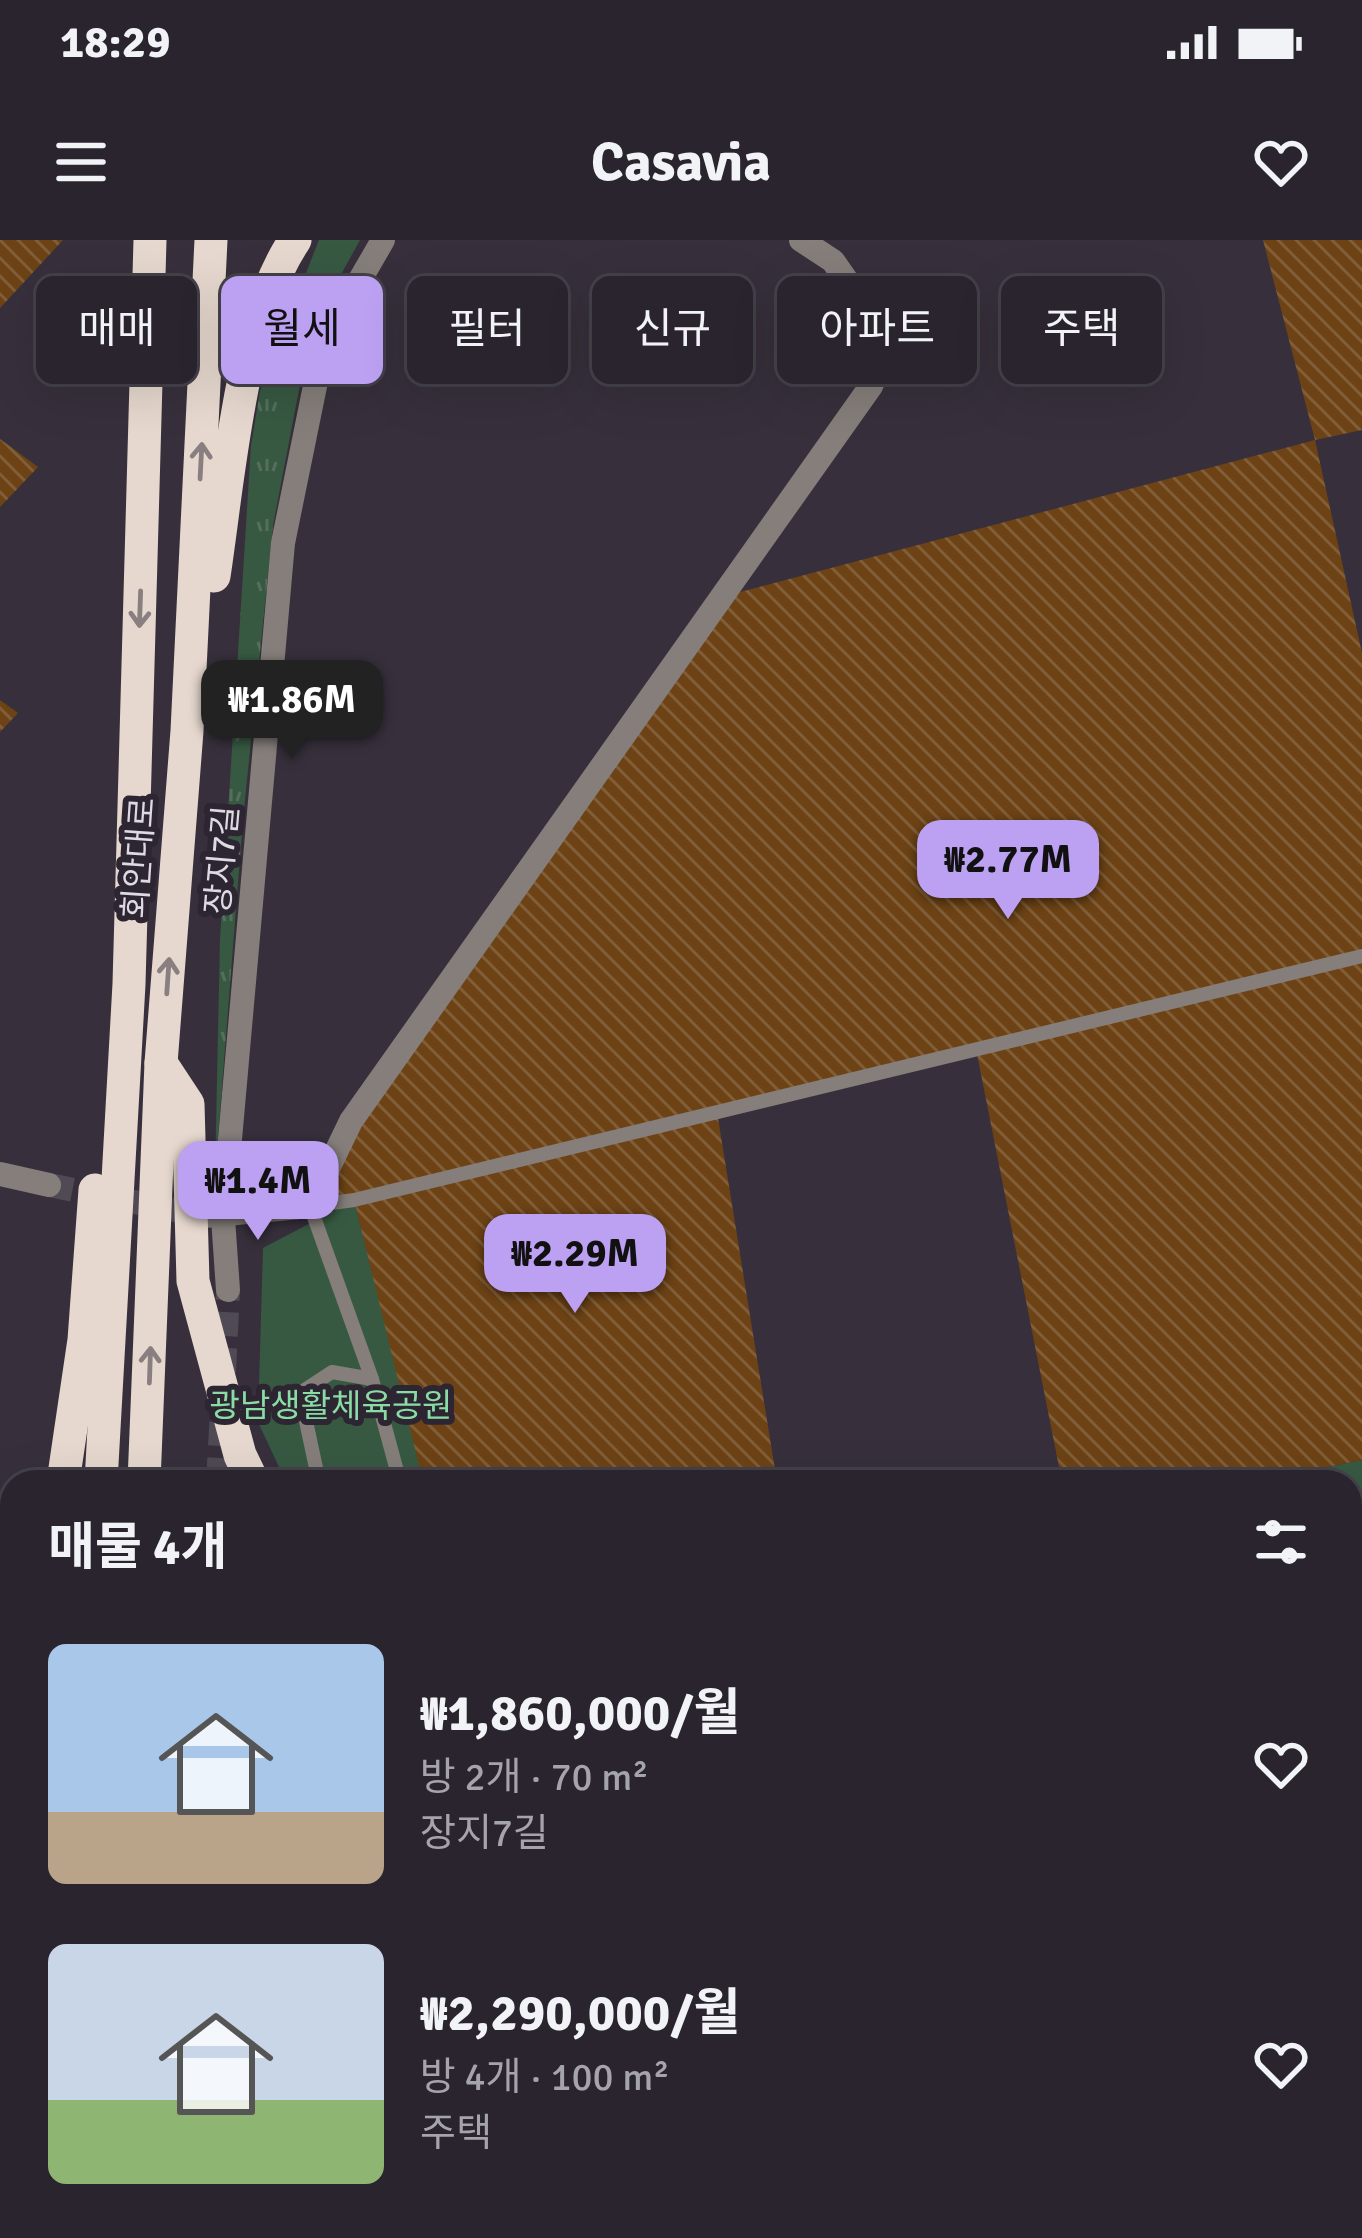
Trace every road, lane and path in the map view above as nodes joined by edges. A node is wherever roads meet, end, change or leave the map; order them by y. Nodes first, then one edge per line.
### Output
1 (150, 240) edge
2 (213, 240) edge
3 (295, 240) edge
4 (383, 240) edge
5 (801, 240) edge
6 (187, 731) junction
7 (1362, 956) edge
8 (161, 1063) junction
9 (122, 1105) junction
10 (0, 1174) edge
11 (49, 1185) tunnel mouth
12 (310, 1205) junction
13 (214, 1217) junction
14 (228, 1290) tunnel mouth
15 (373, 1378) junction
16 (65, 1470) edge
17 (102, 1470) edge
18 (144, 1470) edge
19 (248, 1470) edge
20 (316, 1470) edge
21 (397, 1470) edge

1 -> 9 highway, 회안대로
6 -> 2 highway, 회안대로
3 - 6 highway
4 - 13 street, 장지7길
5 - 12 street
8 -> 6 highway, 회안대로
7 - 12 lane
18 -> 8 highway, 회안대로
8 - 19 highway
9 - 16 highway
9 - 17 highway, 회안대로
10 - 11 street
12 - 13 street
12 - 15 lane
13 - 14 street, 장지7길
15 - 20 lane
15 - 21 lane

